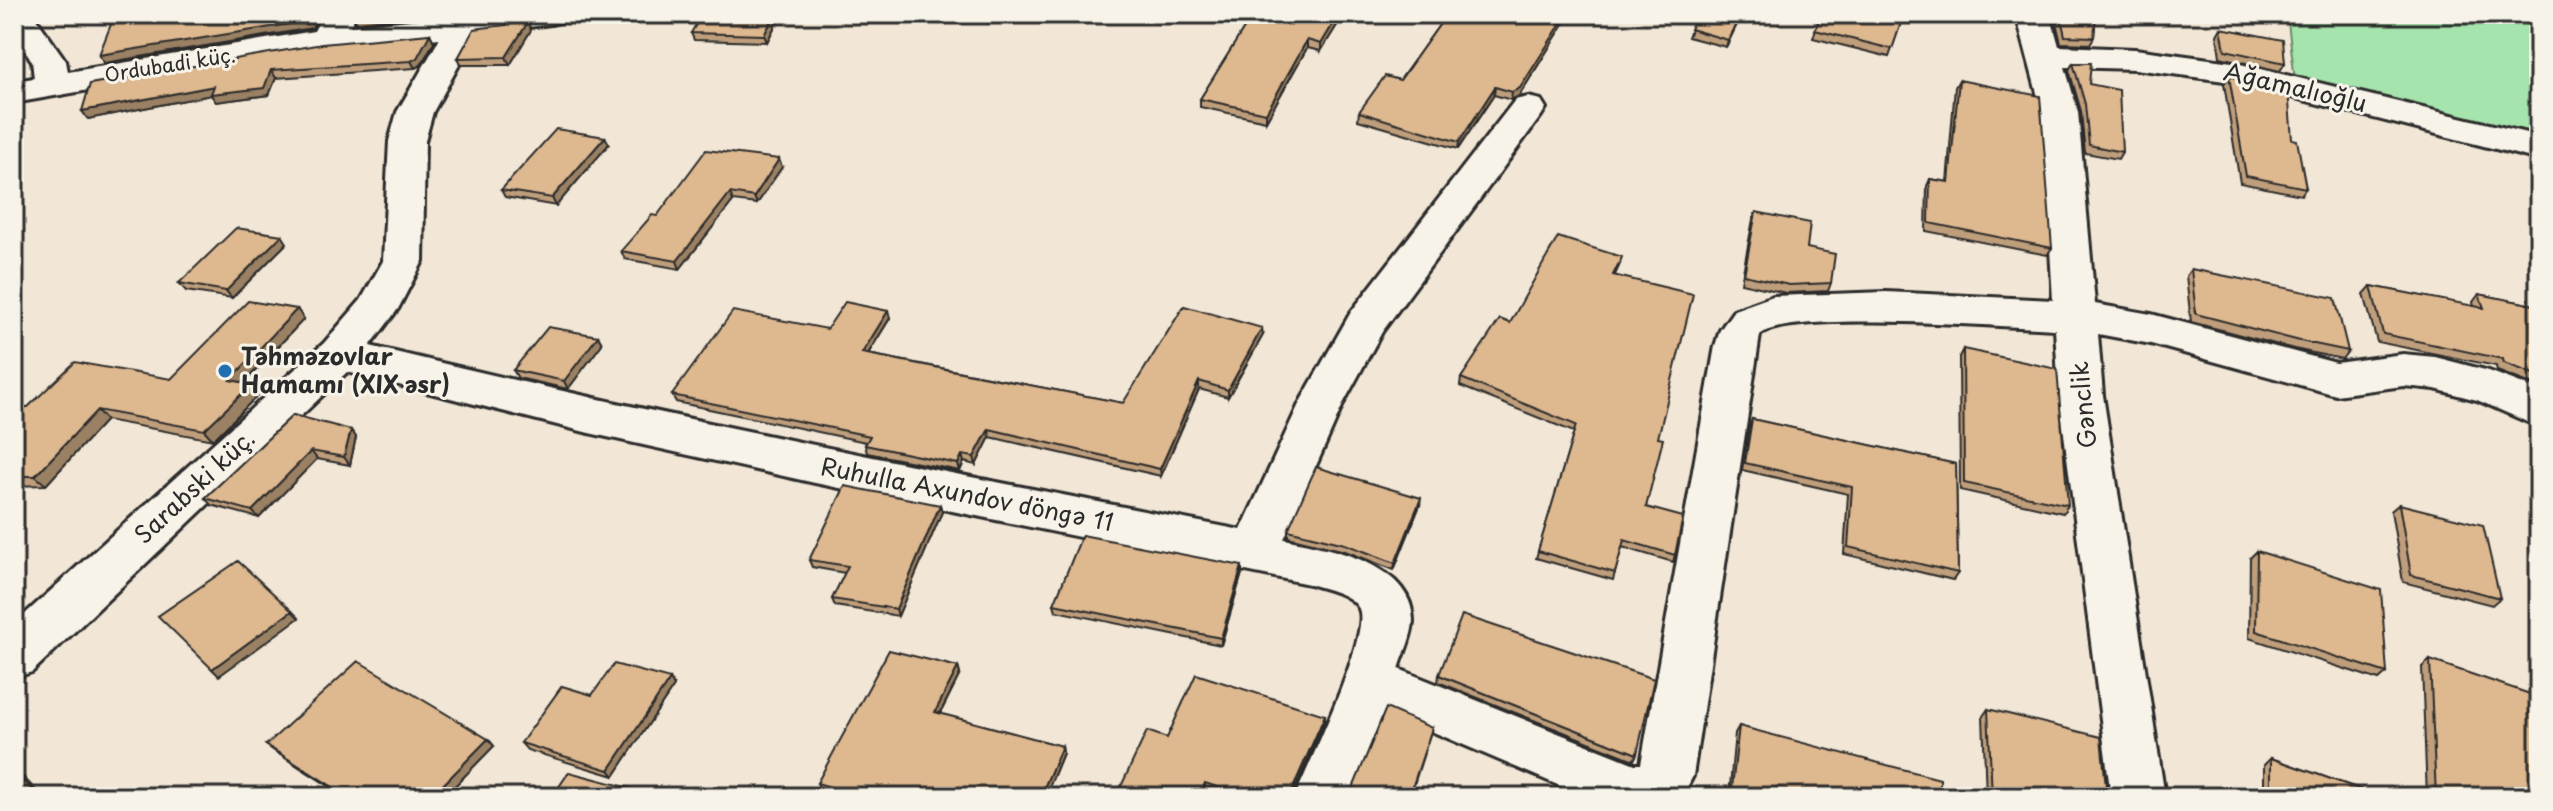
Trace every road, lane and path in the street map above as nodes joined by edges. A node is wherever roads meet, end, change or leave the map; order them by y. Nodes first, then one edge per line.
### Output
1 (16, 14) edge
2 (551, 14) edge
3 (2033, 14) edge
4 (464, 25) junction
5 (333, 26) edge
6 (2046, 56) junction
7 (53, 84) junction
8 (14, 92) edge
9 (1528, 108) dead end
10 (2539, 148) edge
11 (2077, 316) junction
12 (339, 354) junction
13 (2539, 410) edge
14 (1255, 551) junction
15 (14, 656) edge
16 (1370, 681) junction
17 (1322, 797) edge
18 (2138, 797) edge

1 - 7 street
2 - 4 street
3 - 6 street, Gənclik
4 - 5 street
4 - 12 street, Sarabski küç.
5 - 7 street, Ordubadi küç.
6 - 10 street, Ağamalıoğlu
6 - 11 street, Gənclik
7 - 8 street, Ordubadi küç.
9 - 14 street
11 - 13 street
11 - 16 street
11 - 18 street, Gənclik
12 - 14 street, Ruhulla Axundov döngə 11
12 - 15 street, Sarabski küç.
14 - 16 street, Ruhulla Axundov döngə 11
16 - 17 street, Ruhulla Axundov döngə 11

